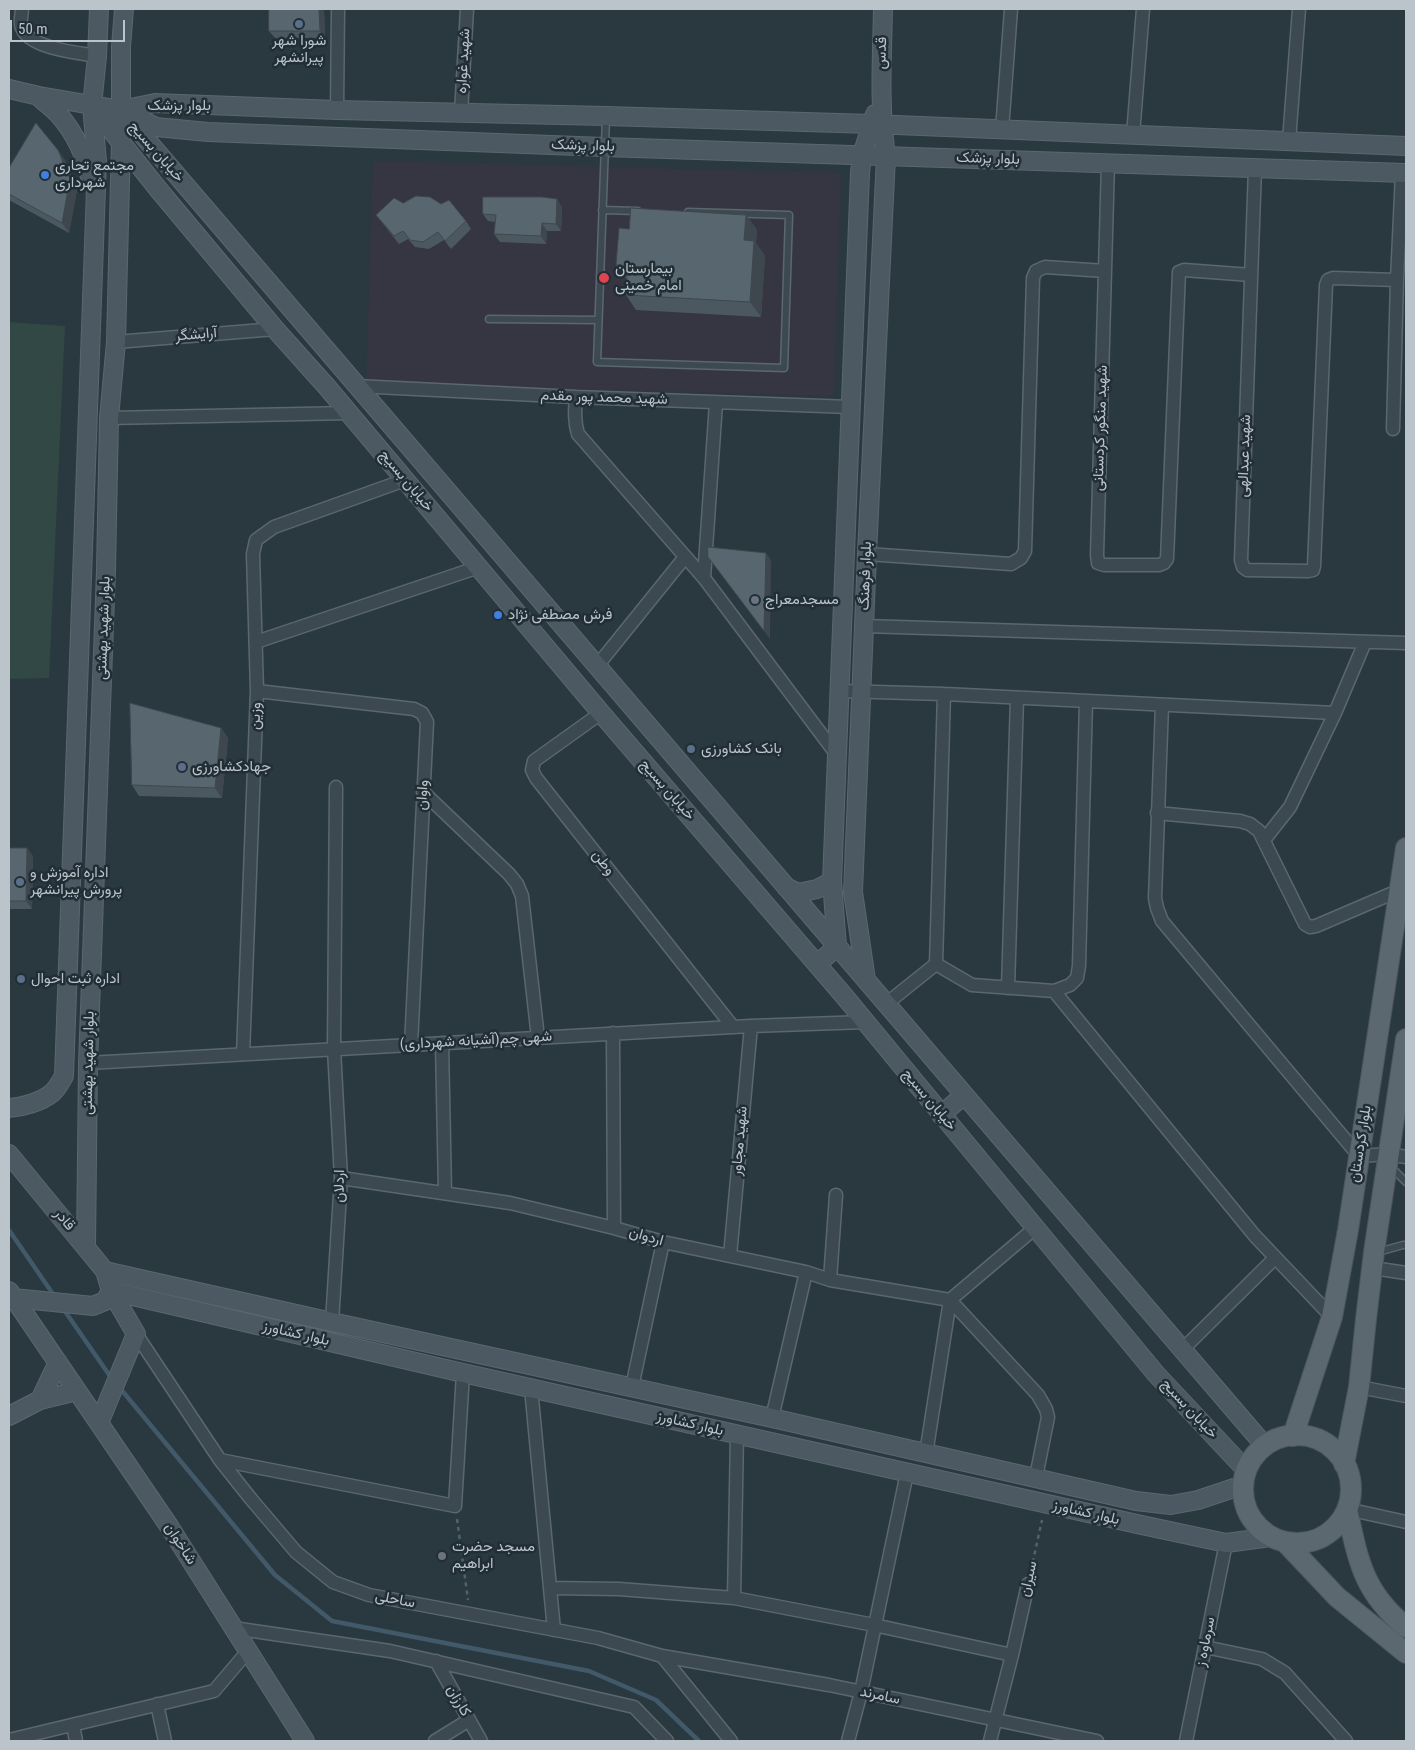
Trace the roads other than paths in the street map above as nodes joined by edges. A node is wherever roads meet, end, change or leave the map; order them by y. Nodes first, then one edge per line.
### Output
1 (22, 9) edge
2 (99, 9) edge
3 (124, 9) edge
4 (338, 9) edge
5 (467, 9) edge
6 (883, 9) edge
7 (1011, 9) edge
8 (1143, 9) edge
9 (1299, 9) edge
10 (97, 56) junction
11 (9, 89) edge
12 (38, 96) junction
13 (92, 106) junction
14 (121, 110) junction
15 (337, 110) junction
16 (461, 113) junction
17 (606, 116) junction
18 (877, 124) junction
19 (1002, 130) junction
20 (1133, 135) junction
21 (1289, 141) junction
22 (121, 142) junction
23 (1406, 146) edge
24 (604, 147) junction
25 (1108, 163) junction
26 (861, 164) junction
27 (886, 164) junction
28 (1256, 168) junction
29 (1404, 173) edge
30 (96, 203) junction
31 (602, 210) junction
32 (641, 211) edge
33 (680, 212) edge
34 (1105, 271) junction
35 (1251, 275) junction
36 (1397, 280) junction
37 (489, 319) dead end
38 (598, 320) junction
39 (275, 329) junction
40 (116, 342) junction
41 (356, 386) junction
42 (576, 397) junction
43 (716, 403) junction
44 (851, 408) junction
45 (349, 414) junction
46 (110, 418) junction
47 (1393, 429) dead end
48 (405, 480) junction
49 (867, 554) junction
50 (685, 557) junction
51 (479, 567) junction
52 (704, 578) junction
53 (864, 626) junction
54 (256, 642) junction
55 (1366, 642) junction
56 (1406, 643) edge
57 (79, 663) junction
58 (102, 664) junction
59 (597, 666) junction
60 (861, 690) junction
61 (257, 691) junction
62 (840, 691) junction
63 (944, 694) junction
64 (1017, 698) junction
65 (1086, 701) junction
66 (1162, 705) junction
67 (601, 713) junction
68 (1335, 713) junction
69 (838, 755) junction
70 (336, 788) dead end
71 (423, 792) junction
72 (1157, 813) junction
73 (1264, 840) junction
74 (1406, 848) edge
75 (71, 879) junction
76 (94, 881) junction
77 (832, 886) junction
78 (786, 887) junction
79 (1400, 890) junction
80 (853, 892) junction
81 (837, 947) junction
82 (817, 964) junction
83 (936, 964) junction
84 (866, 980) junction
85 (1008, 988) junction
86 (1054, 991) junction
87 (67, 1001) junction
88 (90, 1002) junction
89 (886, 1004) junction
90 (864, 1022) junction
91 (751, 1026) junction
92 (733, 1027) junction
93 (613, 1034) junction
94 (538, 1038) junction
95 (1406, 1039) edge
96 (442, 1043) junction
97 (411, 1045) junction
98 (334, 1049) junction
99 (243, 1054) junction
100 (88, 1063) junction
101 (964, 1095) junction
102 (9, 1108) edge
103 (941, 1115) junction
104 (9, 1154) edge
105 (1359, 1156) junction
106 (1394, 1159) edge
107 (341, 1178) junction
108 (1406, 1182) edge
109 (445, 1193) junction
110 (836, 1195) dead end
111 (614, 1228) junction
112 (1035, 1228) junction
113 (663, 1242) junction
114 (1406, 1245) edge
115 (86, 1247) junction
116 (730, 1256) junction
117 (1274, 1258) junction
118 (1373, 1260) junction
119 (105, 1271) junction
120 (806, 1272) junction
121 (1406, 1273) edge
122 (830, 1280) junction
123 (111, 1291) junction
124 (11, 1294) edge
125 (950, 1300) junction
126 (1332, 1317) junction
127 (332, 1322) junction
128 (134, 1340) junction
129 (1182, 1350) junction
130 (54, 1356) junction
131 (463, 1373) junction
132 (1359, 1387) junction
133 (531, 1388) junction
134 (632, 1388) junction
135 (77, 1391) junction
136 (1406, 1396) edge
137 (40, 1400) junction
138 (9, 1416) edge
139 (772, 1418) junction
140 (99, 1422) junction
141 (737, 1434) junction
142 (1293, 1436) junction
143 (1264, 1446) junction
144 (926, 1454) junction
145 (220, 1460) junction
146 (1344, 1464) junction
147 (907, 1473) junction
148 (1036, 1477) junction
149 (1245, 1478) junction
150 (1347, 1510) junction
151 (1406, 1522) edge
152 (1278, 1540) junction
153 (1226, 1543) junction
154 (1028, 1584) road end
155 (550, 1588) junction
156 (734, 1598) junction
157 (874, 1625) junction
158 (1406, 1627) edge
159 (234, 1628) junction
160 (554, 1630) junction
161 (1205, 1647) junction
162 (248, 1651) junction
163 (1406, 1653) edge
164 (1012, 1655) junction
165 (662, 1656) junction
166 (436, 1661) junction
167 (861, 1692) junction
168 (157, 1704) junction
169 (469, 1720) junction
170 (995, 1720) junction
171 (73, 1725) junction
172 (9, 1740) edge
173 (76, 1741) edge
174 (165, 1741) edge
175 (305, 1741) edge
176 (435, 1741) edge
177 (481, 1741) edge
178 (667, 1741) edge
179 (731, 1741) edge
180 (848, 1741) edge
181 (990, 1741) edge
182 (1097, 1741) edge
183 (1186, 1741) edge
184 (1346, 1741) edge

1 - 10 street
2 - 10 main road, بلوار شهید بهشتی
3 - 14 main road, بلوار شهید بهشتی
4 - 15 street
5 - 16 street, شهید غواره
6 - 18 main road, قدس
7 - 19 street
8 - 20 street
9 - 21 street
10 - 13 main road, بلوار شهید بهشتی
11 - 12 main road
12 - 13 main road
12 - 30 main road
13 - 14 main road
13 - 22 main road, خیابان بسیج
13 - 30 main road, بلوار شهید بهشتی
14 - 15 main road, بلوار پزشک
14 - 22 main road, بلوار شهید بهشتی
14 - 24 main road, بلوار پزشک
14 - 41 main road, خیابان بسیج
15 - 16 main road, بلوار پزشک
16 - 17 main road, بلوار پزشک
17 - 18 main road, بلوار پزشک
17 - 24 lane
18 - 19 main road, بلوار پزشک
18 - 26 main road, بلوار فرهنگ
18 - 27 main road, بلوار فرهنگ
19 - 20 main road, بلوار پزشک
20 - 21 main road, بلوار پزشک
21 - 23 main road, بلوار پزشک
22 - 39 main road, خیابان بسیج
22 - 40 main road, بلوار شهید بهشتی
24 - 26 main road, بلوار پزشک
24 - 31 lane
25 - 27 main road, بلوار پزشک
25 - 28 main road, بلوار پزشک
25 - 34 street, شهید منگور کردستانی
26 - 27 main road, بلوار پزشک
26 - 44 main road, بلوار فرهنگ
27 - 49 main road, بلوار فرهنگ
28 - 29 main road, بلوار پزشک
28 - 35 street
29 - 36 street
30 - 57 main road, بلوار شهید بهشتی
31 - 32 lane
31 - 38 lane
33 - 38 lane
34 - 35 street, شهید منگور کردستانی
34 - 49 street
35 - 36 street, شهید عبدالهی
36 - 47 street
37 - 38 lane
39 - 40 street, آرایشگر
39 - 45 main road, خیابان بسیج
40 - 46 main road, بلوار شهید بهشتی
41 - 42 street, شهید محمد پور مقدم
41 - 59 main road, خیابان بسیج
42 - 43 street, شهید محمد پور مقدم
42 - 50 street
43 - 44 street, شهید محمد پور مقدم
43 - 52 street
44 - 62 main road, بلوار فرهنگ
45 - 46 street
45 - 48 main road, خیابان بسیج
46 - 58 main road, بلوار شهید بهشتی
48 - 51 main road, خیابان بسیج
48 - 54 street, وزین
49 - 53 main road, بلوار فرهنگ
50 - 52 street
50 - 59 street
51 - 54 street
51 - 67 main road, خیابان بسیج
52 - 69 street
53 - 55 street
53 - 60 main road, بلوار فرهنگ
54 - 61 street, وزین
55 - 56 street
55 - 68 street
57 - 58 main road
57 - 75 main road, بلوار شهید بهشتی
58 - 76 main road, بلوار شهید بهشتی
59 - 78 main road, خیابان بسیج
60 - 62 street
60 - 63 street
60 - 80 main road, بلوار فرهنگ
61 - 71 street, واوان
61 - 99 street, وزین
62 - 69 main road, بلوار فرهنگ
63 - 64 street
63 - 83 street
64 - 65 street
64 - 85 street
65 - 66 street
65 - 86 street
66 - 68 street
66 - 72 street
67 - 82 main road, خیابان بسیج
67 - 92 street, وطن
68 - 73 street
69 - 77 main road, بلوار فرهنگ
70 - 98 street, اردلان
71 - 94 street
71 - 97 street, واوان
72 - 73 street
72 - 105 street
73 - 79 street
74 - 79 main road, بلوار کردستان
75 - 76 main road
75 - 87 main road, بلوار شهید بهشتی
76 - 88 main road, بلوار شهید بهشتی
77 - 78 main road
77 - 80 main road
77 - 81 main road, بلوار فرهنگ
78 - 81 main road, خیابان بسیج
79 - 105 main road, بلوار کردستان
80 - 84 main road, بلوار فرهنگ
81 - 82 main road
81 - 84 main road, خیابان بسیج
82 - 90 main road, خیابان بسیج
83 - 85 street
83 - 89 street
84 - 89 main road, خیابان بسیج
85 - 86 street
86 - 117 street
87 - 88 main road
87 - 102 main road, بلوار شهید بهشتی
88 - 100 main road, بلوار شهید بهشتی
89 - 101 main road, خیابان بسیج
90 - 91 street, شهی چم(آشیانه شهرداری)
90 - 103 main road, خیابان بسیج
91 - 92 street, شهی چم(آشیانه شهرداری)
91 - 116 street, شهید مجاور
92 - 93 street, شهی چم(آشیانه شهرداری)
93 - 94 street, شهی چم(آشیانه شهرداری)
93 - 111 street
94 - 96 street, شهی چم(آشیانه شهرداری)
95 - 106 main road, بلوار کردستان
96 - 97 street, شهی چم(آشیانه شهرداری)
96 - 109 street
97 - 98 street, شهی چم(آشیانه شهرداری)
98 - 99 street, شهی چم(آشیانه شهرداری)
98 - 107 street, اردلان
99 - 100 street, شهی چم(آشیانه شهرداری)
100 - 115 main road, بلوار شهید بهشتی
101 - 103 main road
101 - 129 main road, خیابان بسیج
103 - 112 main road, خیابان بسیج
104 - 115 main road, قادر
105 - 106 street
105 - 126 main road, بلوار کردستان
106 - 108 lane
106 - 118 main road, بلوار کردستان
107 - 109 street, اردوان
107 - 127 street, اردلان
109 - 111 street, اردوان
110 - 122 street
111 - 113 street, اردوان
112 - 125 street
112 - 149 main road, خیابان بسیج
113 - 116 street, اردوان
113 - 134 street
114 - 118 lane
115 - 119 main road, قادر
116 - 120 street, اردوان
117 - 126 street
117 - 129 street
118 - 121 street
118 - 132 main road, بلوار کردستان
119 - 123 main road, قادر
119 - 127 main road, بلوار کشاورز
120 - 122 street, اردوان
120 - 139 street
122 - 125 street, اردوان
123 - 124 main road
123 - 128 main road, قادر
123 - 131 main road, بلوار کشاورز
124 - 130 main road
125 - 144 street
125 - 148 street
126 - 142 main road, بلوار کردستان
127 - 134 main road, بلوار کشاورز
128 - 140 main road
128 - 145 street, ساحلی
129 - 143 main road, خیابان بسیج
130 - 135 main road, شاخوان
130 - 137 main road
131 - 133 main road, بلوار کشاورز
131 - 145 street
132 - 136 street
132 - 146 main road, بلوار کردستان
133 - 141 main road, بلوار کشاورز
133 - 155 street
134 - 139 main road, بلوار کشاورز
135 - 137 main road
135 - 140 main road, شاخوان
137 - 138 main road
139 - 144 main road, بلوار کشاورز
140 - 159 main road, شاخوان
141 - 147 main road, بلوار کشاورز
141 - 156 street
142 - 143 main road
142 - 146 main road
143 - 149 main road
144 - 148 main road, بلوار کشاورز
145 - 160 street, ساحلی
146 - 150 main road
147 - 153 main road, بلوار کشاورز
147 - 157 street
148 - 149 main road, بلوار کشاورز
149 - 152 main road
150 - 151 street
150 - 152 main road
150 - 158 main road
152 - 153 main road, بلوار کشاورز
152 - 163 main road
153 - 161 street, سرماوه ز
154 - 164 street, سیران
155 - 156 street
155 - 160 street
156 - 157 street
157 - 164 street
157 - 167 street
159 - 162 main road, شاخوان
159 - 166 street
160 - 165 street, ساحلی
161 - 183 street, سرماوه ز
161 - 184 street
162 - 168 street
162 - 175 main road, شاخوان
164 - 170 street, سیران
165 - 167 street, سامرند
165 - 179 street
166 - 169 street, کارزان
166 - 178 street
167 - 170 street, سامرند
167 - 180 street
168 - 171 street
168 - 174 street
169 - 176 street
169 - 177 street, کارزان
170 - 181 street
170 - 182 street, سامرند
171 - 172 street
171 - 173 street

